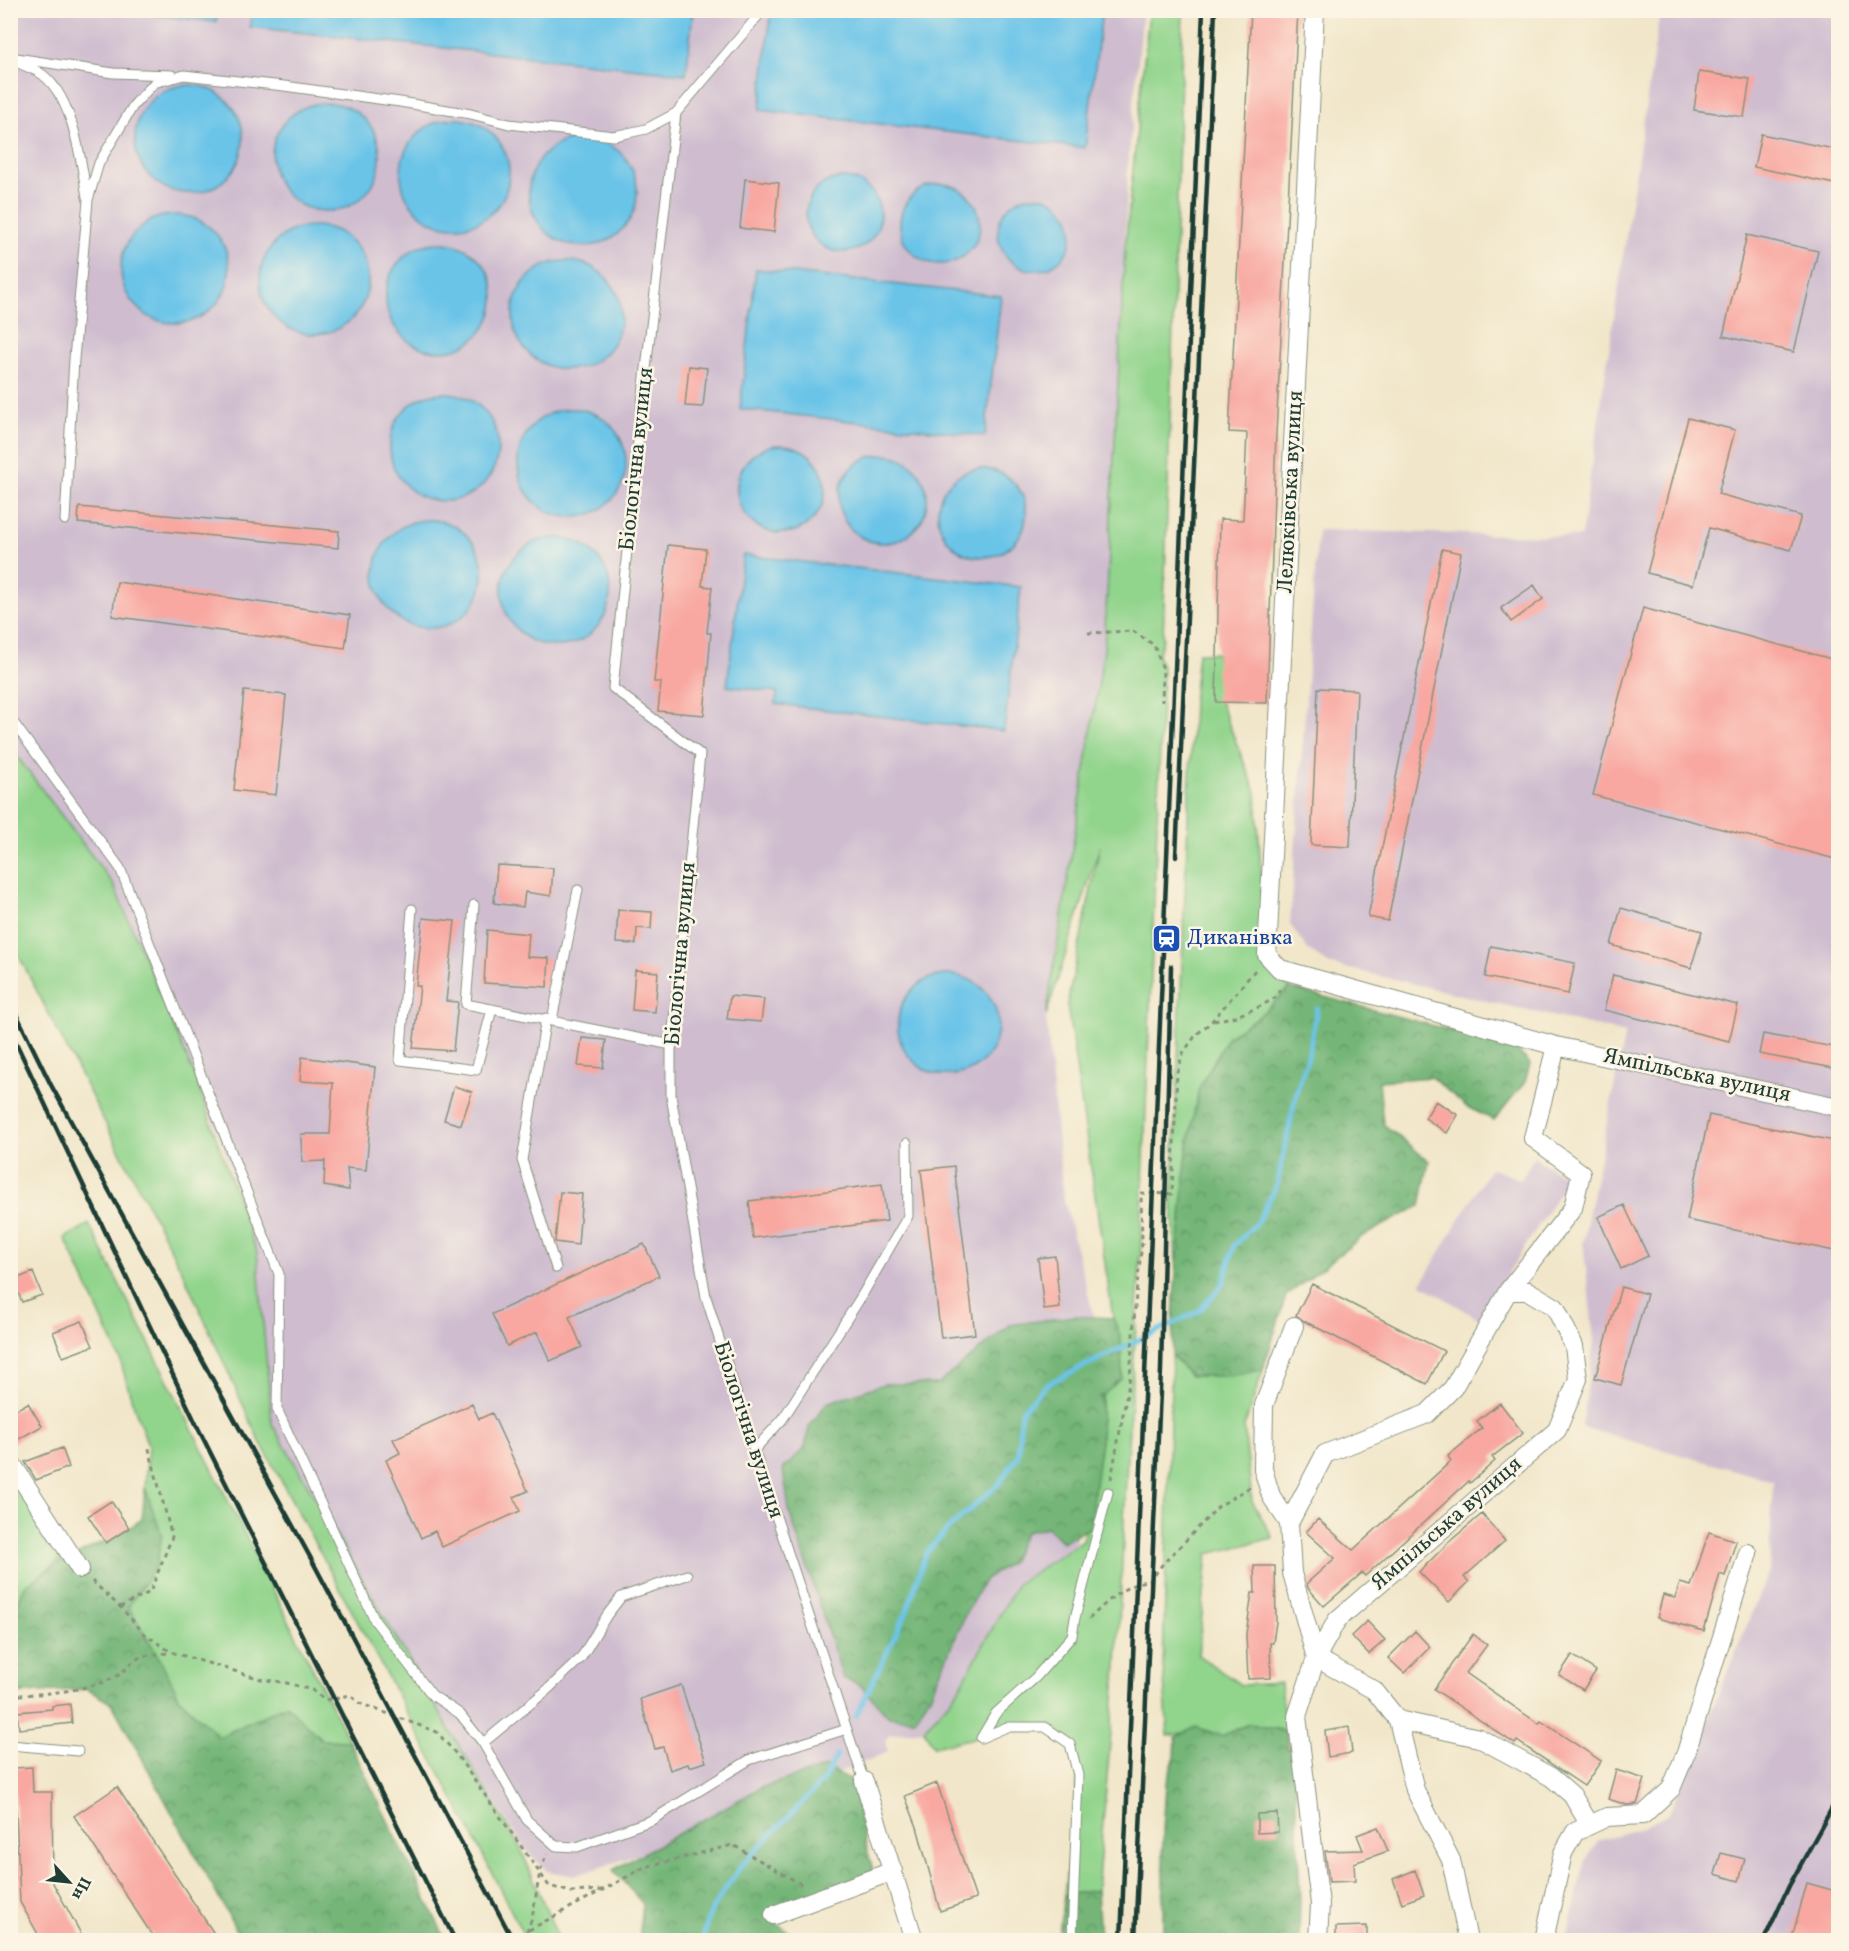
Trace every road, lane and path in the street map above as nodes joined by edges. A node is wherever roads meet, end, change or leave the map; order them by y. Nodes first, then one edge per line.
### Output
1 (763, 10) edge
2 (1315, 10) edge
3 (10, 59) edge
4 (184, 75) junction
5 (676, 113) junction
6 (88, 200) junction
7 (65, 520) dead end
8 (1088, 633) dead end
9 (1162, 702) dead end
10 (10, 718) edge
11 (578, 890) dead end
12 (474, 905) dead end
13 (412, 909) dead end
14 (1267, 954) junction
15 (1280, 969) junction
16 (492, 1009) junction
17 (549, 1019) junction
18 (1212, 1021) junction
19 (672, 1045) junction
20 (1556, 1046) junction
21 (1839, 1107) edge
22 (907, 1143) dead end
23 (556, 1268) dead end
24 (1508, 1291) junction
25 (1294, 1326) dead end
26 (148, 1445) dead end
27 (754, 1450) junction
28 (10, 1461) edge
29 (1257, 1484) dead end
30 (1108, 1492) joint
31 (1289, 1523) junction
32 (1748, 1553) dead end
33 (80, 1569) joint
34 (687, 1575) dead end
35 (120, 1607) junction
36 (1072, 1636) junction
37 (171, 1652) junction
38 (1316, 1658) junction
39 (10, 1695) edge
40 (1398, 1720) junction
41 (846, 1729) junction
42 (483, 1743) junction
43 (10, 1745) edge
44 (78, 1751) dead end
45 (864, 1781) joint
46 (1590, 1825) junction
47 (556, 1846) junction
48 (893, 1872) junction
49 (540, 1874) junction
50 (602, 1890) junction
51 (822, 1897) junction
52 (774, 1915) dead end
53 (529, 1930) junction
54 (522, 1941) edge
55 (914, 1941) edge
56 (1072, 1941) edge
57 (1318, 1941) edge
58 (1468, 1941) edge
59 (1544, 1941) edge

1 - 5 lane
2 - 14 street, Лелюківська вулиця
3 - 4 lane
3 - 6 lane
4 - 5 lane
4 - 6 lane
5 - 19 lane, Біологічна вулиця
6 - 7 lane
8 - 9 path
10 - 42 lane
11 - 17 lane
12 - 16 lane
13 - 16 lane
14 - 15 street
14 - 18 path
15 - 18 path
15 - 20 street, Ямпільська вулиця
16 - 17 lane
17 - 19 lane
17 - 23 lane
18 - 30 path
19 - 27 lane, Біологічна вулиця
20 - 21 street, Ямпільська вулиця
20 - 24 street
22 - 27 lane
24 - 31 street
24 - 38 street, Ямпільська вулиця
25 - 31 street
26 - 35 path
27 - 41 lane, Біологічна вулиця
28 - 33 street
29 - 36 path
30 - 36 lane
31 - 38 street
32 - 46 street
33 - 35 path
34 - 42 lane
35 - 37 path
36 - 56 lane
37 - 39 path
37 - 49 path
38 - 40 street
38 - 57 street, Ямпільська вулиця
40 - 46 street
40 - 58 street
41 - 45 lane, Біологічна вулиця
41 - 47 lane
42 - 47 lane
43 - 44 lane
45 - 48 street, Біологічна вулиця
46 - 59 street
47 - 49 path
48 - 51 street
48 - 55 street, Біологічна вулиця
49 - 50 path
49 - 53 path
50 - 51 path
50 - 53 path
51 - 52 street
53 - 54 path

